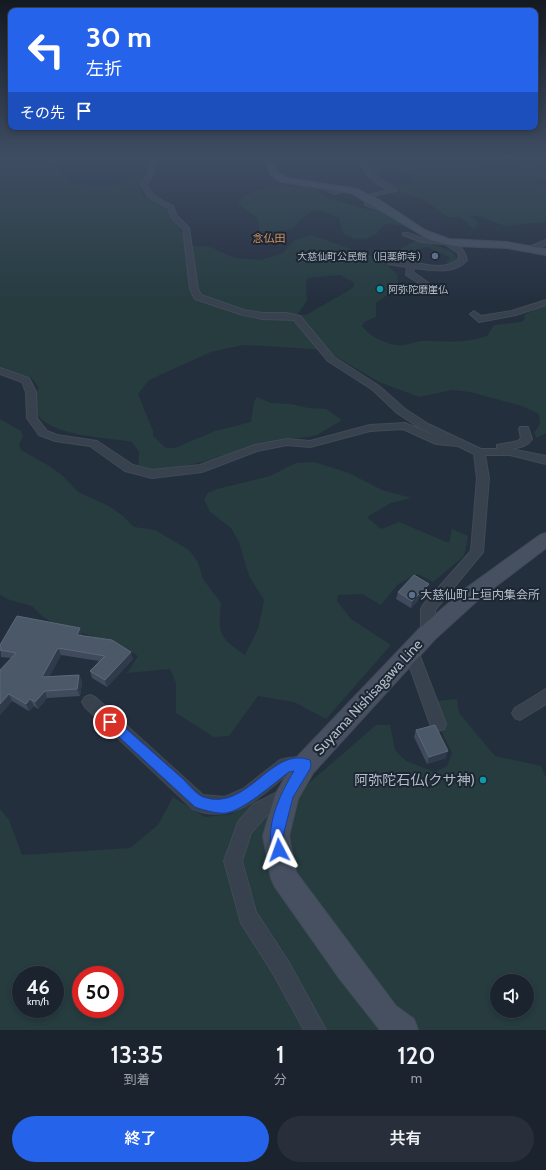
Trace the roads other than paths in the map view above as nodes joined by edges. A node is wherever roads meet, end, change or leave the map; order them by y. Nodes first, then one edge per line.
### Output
1 (169, 206) edge
2 (378, 206) edge
3 (405, 234) dead end
4 (447, 242) junction
5 (546, 242) edge
6 (528, 249) junction
7 (546, 252) edge
8 (421, 258) dead end
9 (391, 262) dead end
10 (407, 265) junction
11 (426, 284) dead end
12 (546, 302) edge
13 (474, 314) dead end
14 (0, 371) edge
15 (524, 429) dead end
16 (473, 449) junction
17 (546, 460) edge
18 (546, 539) edge
19 (428, 633) junction
20 (411, 651) junction
21 (546, 696) edge
22 (90, 702) dead end
23 (520, 713) dead end
24 (438, 724) dead end
25 (305, 765) junction
26 (287, 795) junction
27 (315, 1030) edge
28 (403, 1030) edge

1 - 16 street
2 - 4 main road
3 - 4 street
4 - 6 main road
4 - 10 street
5 - 6 street
6 - 7 main road
8 - 10 street
9 - 10 street
10 - 11 street
12 - 13 street
14 - 16 street
15 - 16 street
16 - 17 street
16 - 19 street
18 - 19 main road, Suyama Nishisagawa Line
19 - 20 main road, Suyama Nishisagawa Line
20 - 24 street
20 - 25 main road, Suyama Nishisagawa Line
21 - 23 street
22 - 25 street
25 - 26 main road, Suyama Nishisagawa Line
26 - 27 street
26 - 28 main road, Suyama Nishisagawa Line

